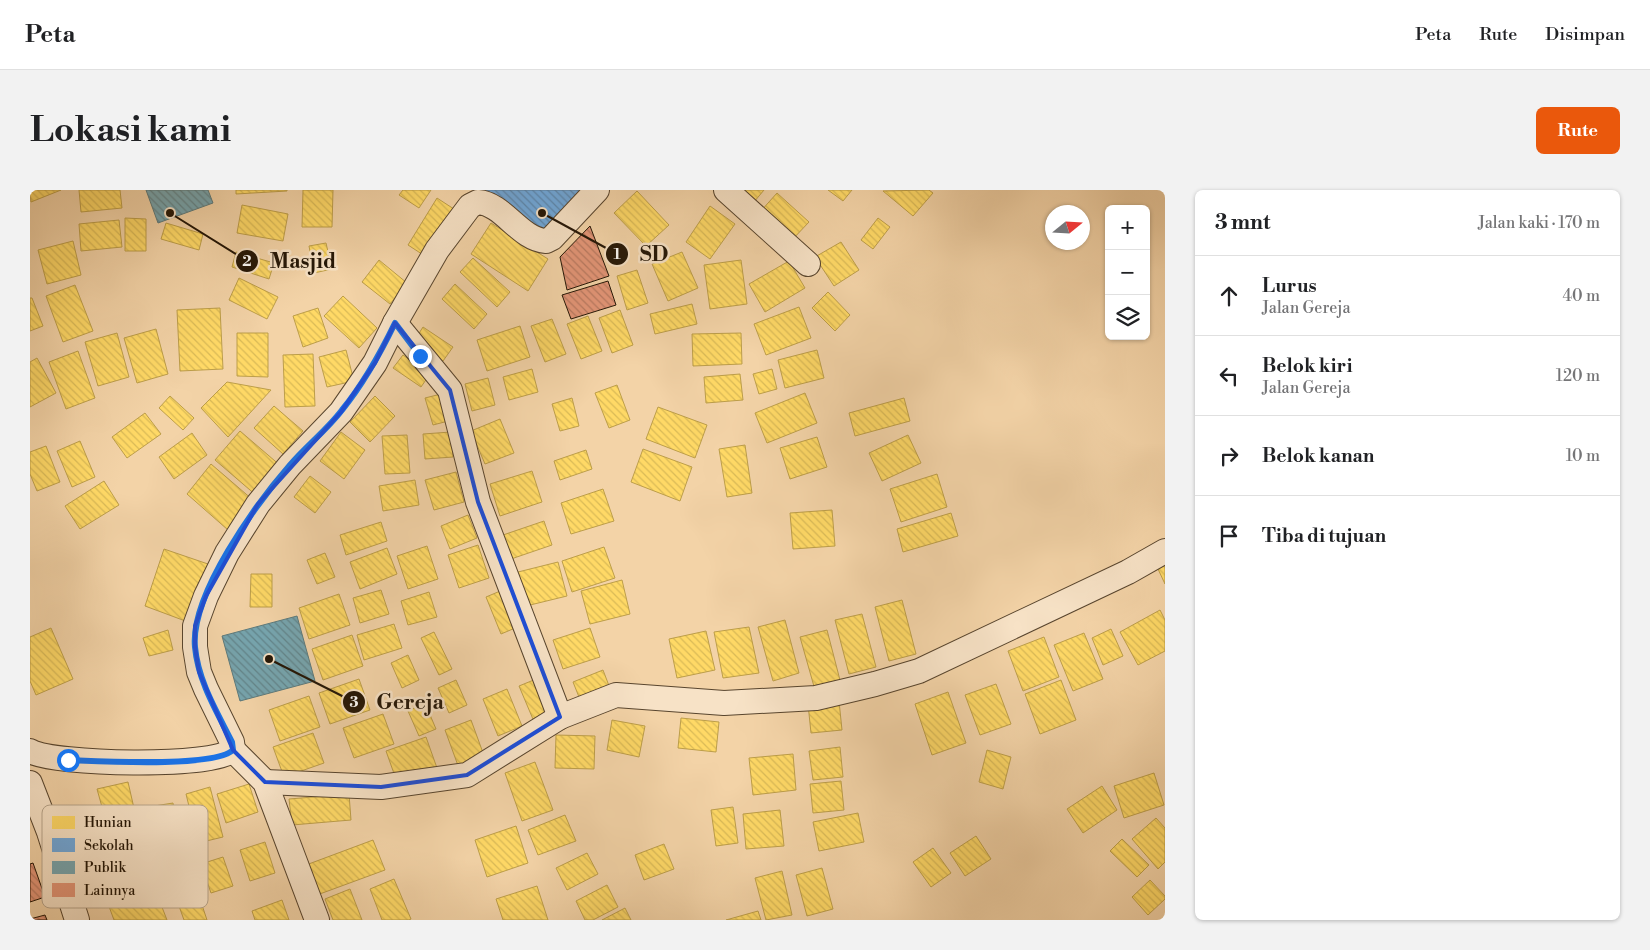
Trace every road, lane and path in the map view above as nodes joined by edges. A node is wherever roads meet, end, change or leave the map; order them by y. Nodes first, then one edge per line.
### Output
1 (597, 190) edge
2 (726, 190) edge
3 (808, 264) dead end
4 (395, 323) junction
5 (1165, 551) edge
6 (560, 717) junction
7 (233, 750) junction
8 (30, 752) edge
9 (264, 782) junction
10 (30, 783) edge
11 (42, 814) edge
12 (73, 908) edge
13 (77, 920) edge
14 (317, 920) edge

1 - 4 street
2 - 3 street
4 - 6 street
4 - 7 street
5 - 6 street
6 - 9 street
7 - 8 street
7 - 9 street
9 - 14 street
10 - 11 street
12 - 13 street

